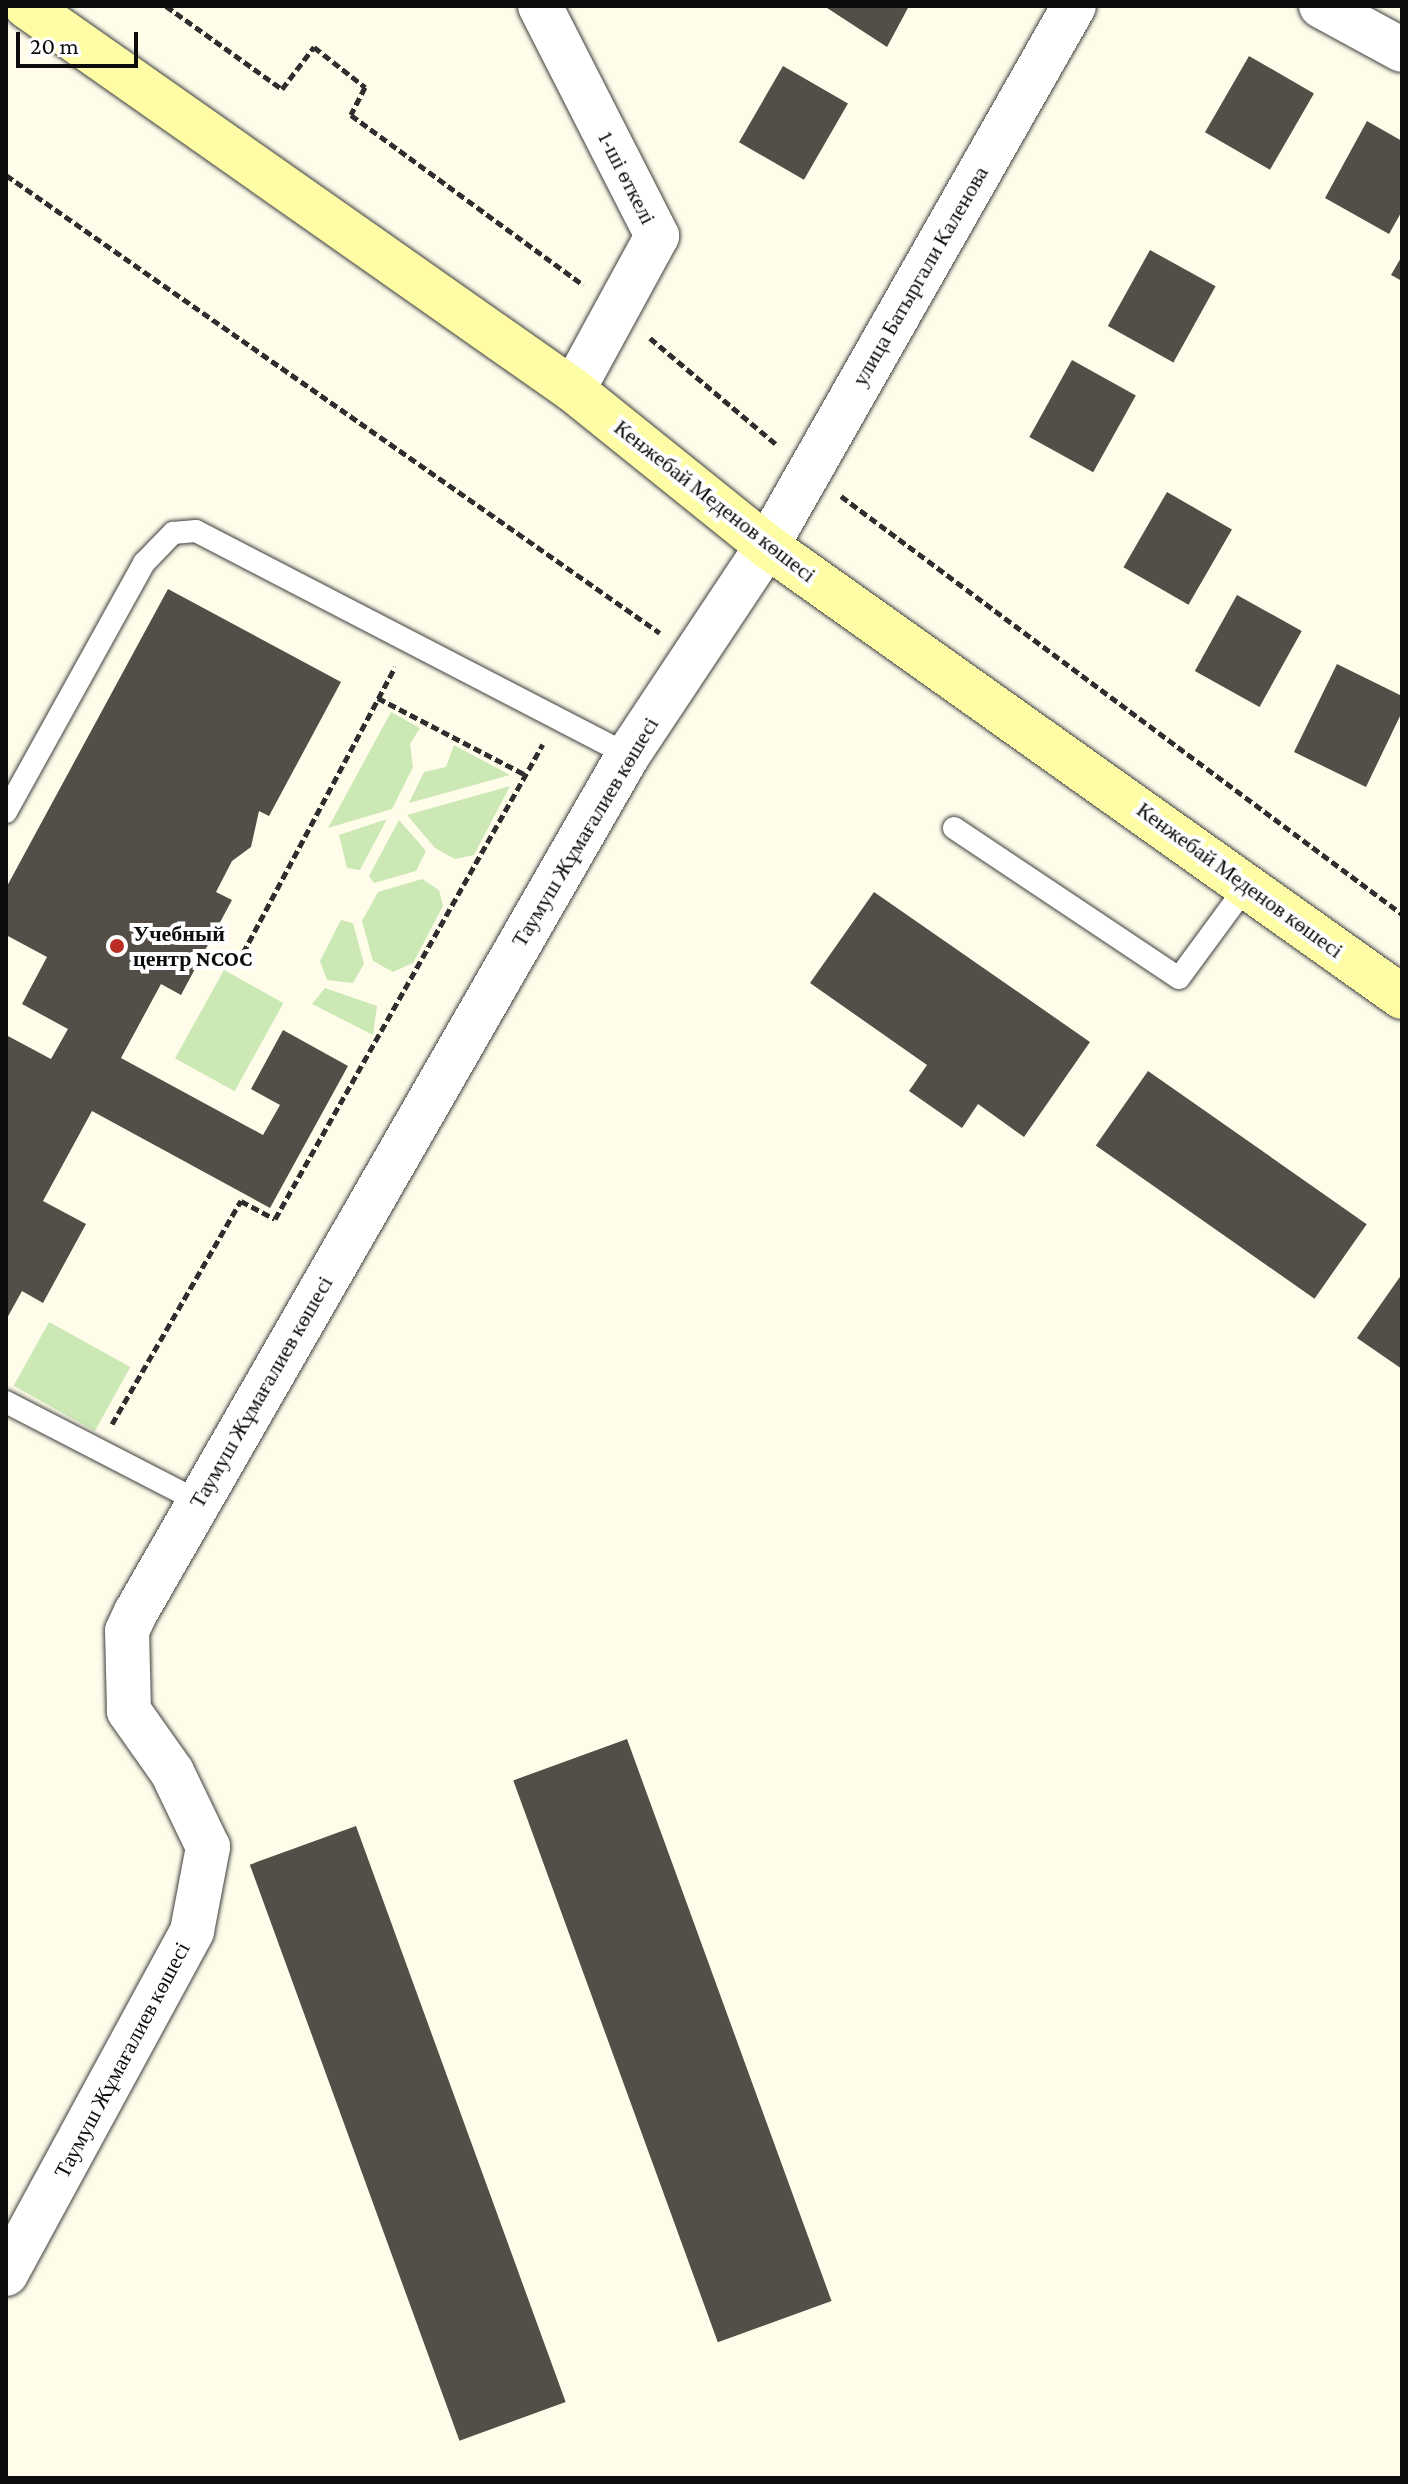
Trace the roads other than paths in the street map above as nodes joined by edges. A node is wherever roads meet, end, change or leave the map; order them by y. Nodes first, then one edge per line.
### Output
1 (26, 6) edge
2 (540, 6) edge
3 (1074, 6) edge
4 (1321, 6) edge
5 (1402, 50) edge
6 (573, 390) junction
7 (767, 546) junction
8 (628, 755) junction
9 (6, 812) edge
10 (954, 828) dead end
11 (1248, 884) junction
12 (1402, 997) edge
13 (6, 1402) edge
14 (198, 1501) junction
15 (6, 2274) edge

1 - 6 street, Кенжебай Меденов көшесі
2 - 6 street, 1-ші өткелі
3 - 7 street, улица Батыргали Каленова
4 - 5 street
6 - 7 street, Кенжебай Меденов көшесі
7 - 8 street, Таумуш Жұмағалиев көшесі
7 - 11 street, Кенжебай Меденов көшесі
8 - 9 lane
8 - 14 street, Таумуш Жұмағалиев көшесі
10 - 11 lane
11 - 12 street, Кенжебай Меденов көшесі
13 - 14 lane
14 - 15 street, Таумуш Жұмағалиев көшесі

